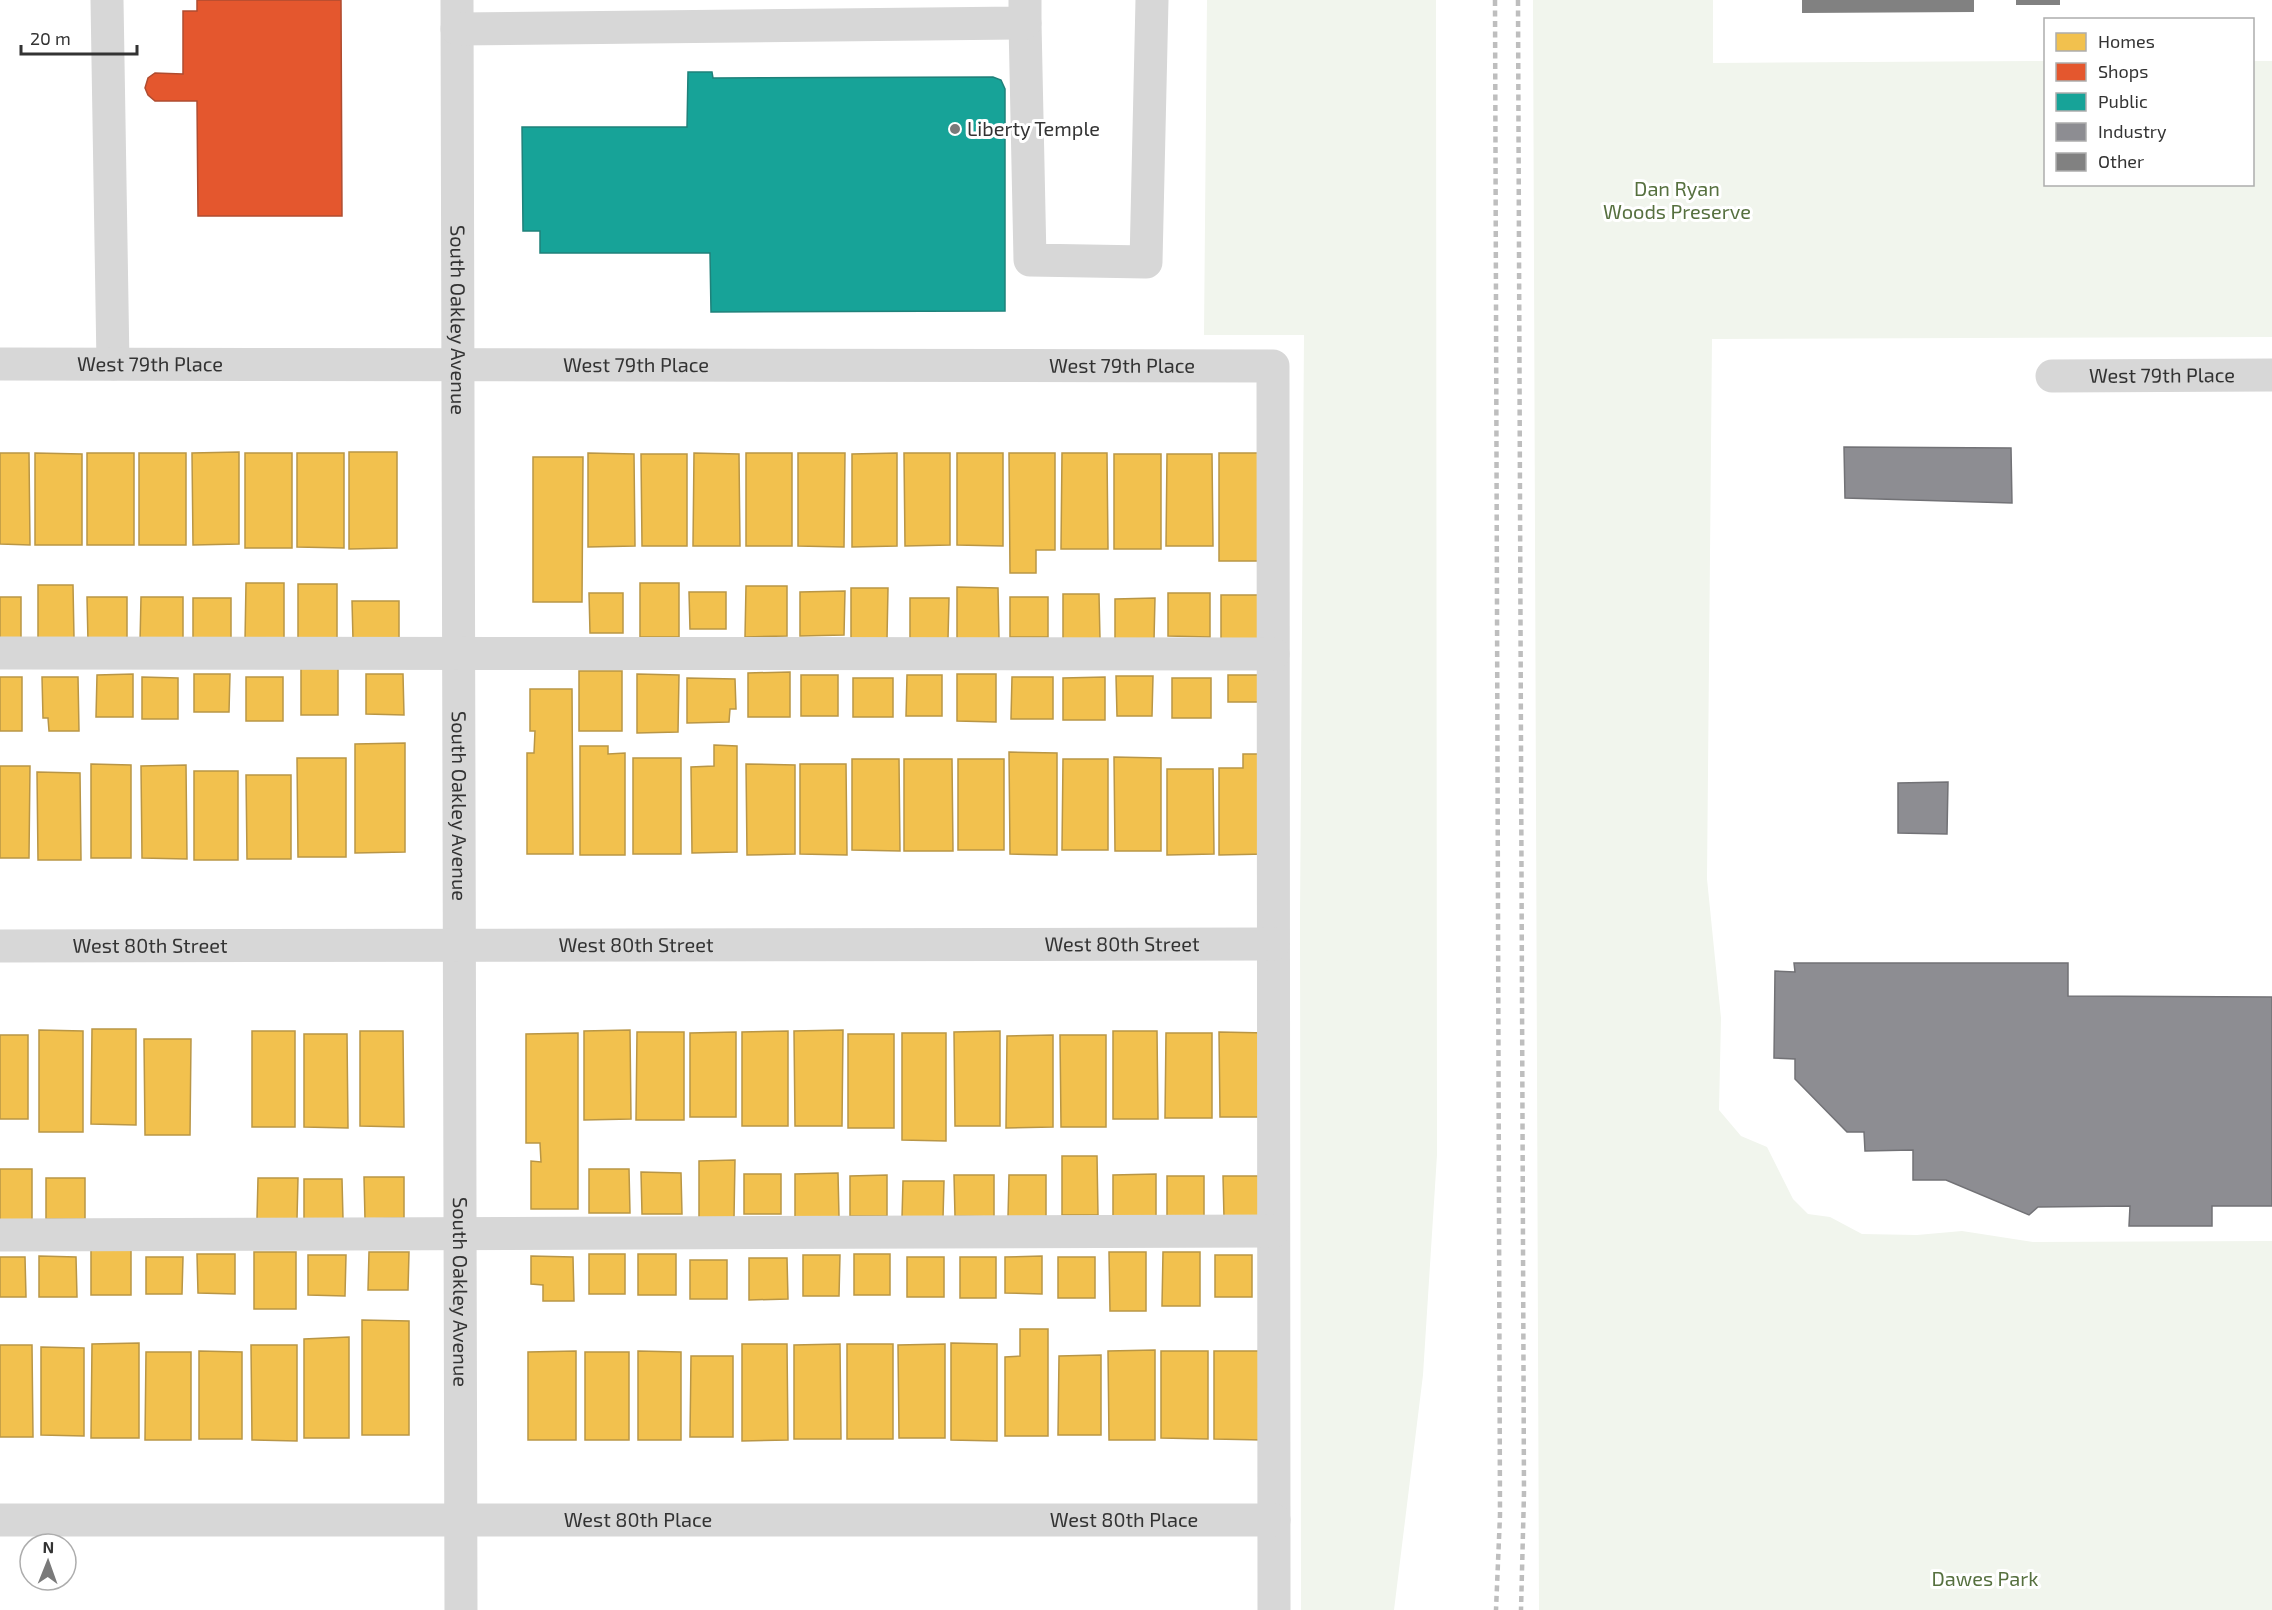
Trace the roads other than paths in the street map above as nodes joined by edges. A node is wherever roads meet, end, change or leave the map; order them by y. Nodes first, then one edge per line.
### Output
1 (107, 0) edge
2 (1152, 0) edge
3 (1025, 11) edge
4 (549, 14) edge
5 (457, 15) edge
6 (0, 364) edge
7 (113, 364) junction
8 (457, 364) junction
9 (2272, 375) edge
10 (2052, 376) dead end
11 (0, 653) edge
12 (458, 653) junction
13 (1273, 654) junction
14 (1273, 944) junction
15 (0, 946) edge
16 (459, 946) junction
17 (1274, 1231) junction
18 (461, 1233) junction
19 (0, 1235) edge
20 (0, 1520) edge
21 (1274, 1520) junction
22 (462, 1521) junction
23 (461, 1610) edge
24 (1274, 1610) edge

1 - 7 street
2 - 3 street
3 - 4 street
4 - 5 street
5 - 8 street, South Oakley Avenue
6 - 7 street, West 79th Place
7 - 8 street, West 79th Place
8 - 12 street, South Oakley Avenue
8 - 13 street, West 79th Place
9 - 10 street, West 79th Place
11 - 12 street
12 - 13 street
12 - 16 street, South Oakley Avenue
13 - 14 street
14 - 16 street, West 80th Street
14 - 17 street
15 - 16 street, West 80th Street
16 - 18 street, South Oakley Avenue
17 - 18 street
17 - 21 street
18 - 19 street
18 - 22 street, South Oakley Avenue
20 - 22 street, West 80th Place
21 - 22 street, West 80th Place
21 - 24 street
22 - 23 street, South Oakley Avenue

